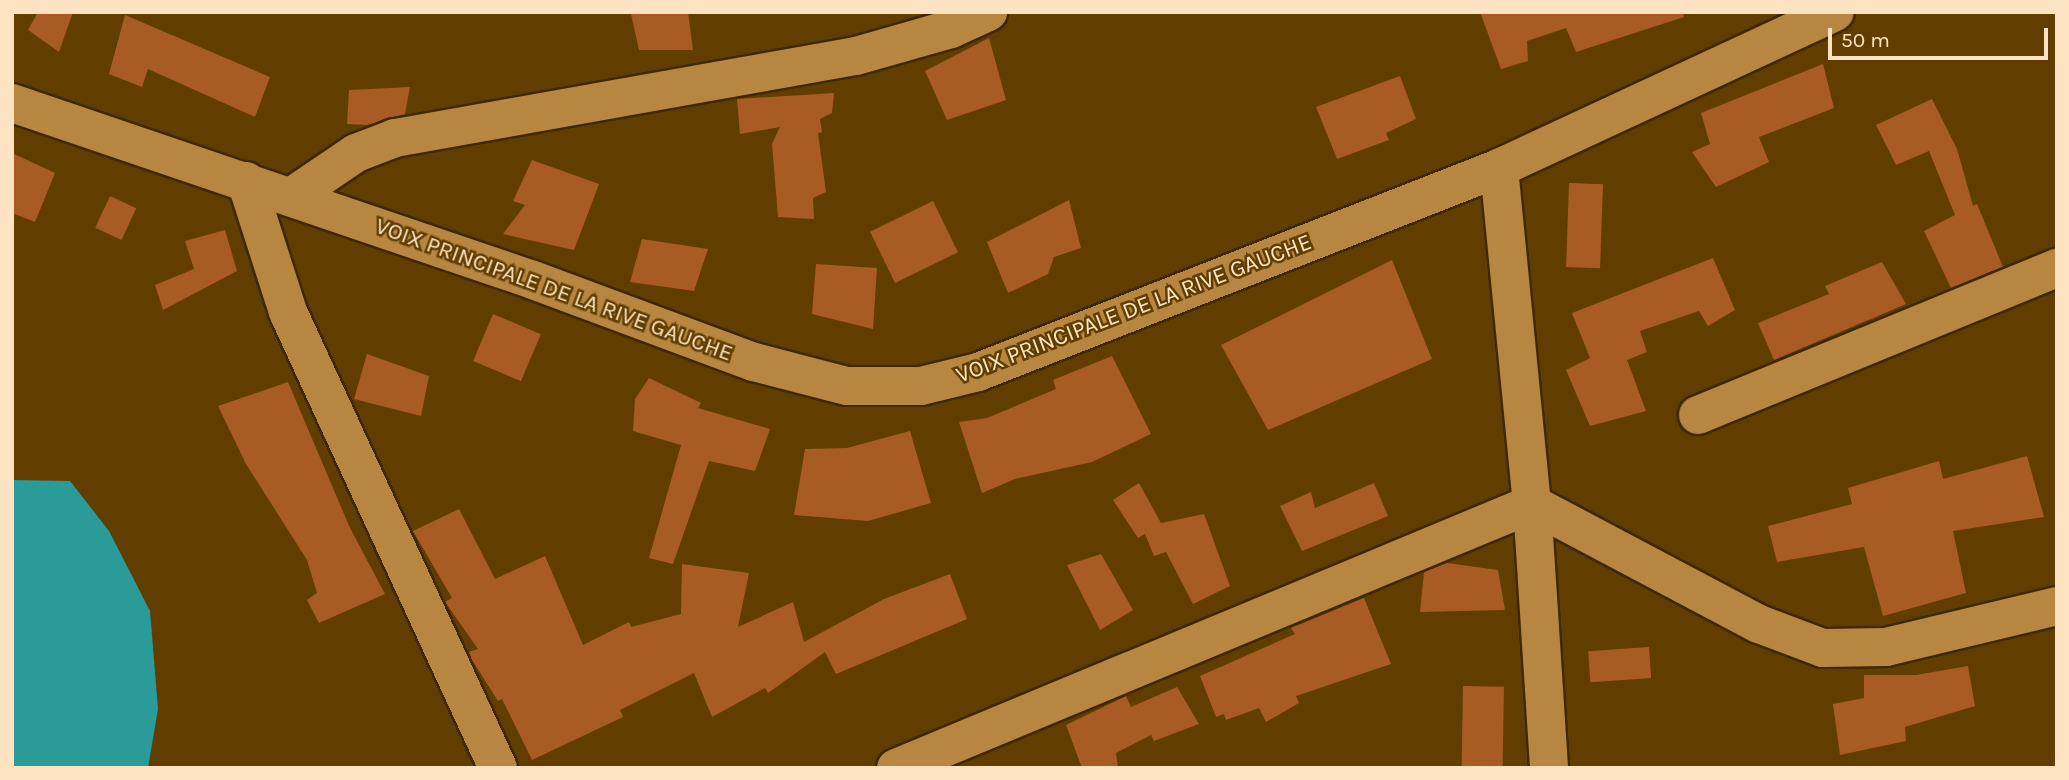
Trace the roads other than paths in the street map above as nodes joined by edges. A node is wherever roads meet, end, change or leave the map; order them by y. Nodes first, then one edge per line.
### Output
1 (988, 12) edge
2 (1835, 12) edge
3 (12, 103) edge
4 (1499, 169) junction
5 (246, 181) junction
6 (291, 197) junction
7 (2057, 268) edge
8 (1698, 415) dead end
9 (1532, 504) junction
10 (2057, 606) edge
11 (498, 768) edge
12 (896, 768) edge
13 (1549, 768) edge

1 - 6 street
2 - 4 street, VOIX PRINCIPALE DE LA RIVE GAUCHE
3 - 5 street, VOIX PRINCIPALE DE LA RIVE GAUCHE
4 - 6 street, VOIX PRINCIPALE DE LA RIVE GAUCHE
4 - 9 street
5 - 6 street, VOIX PRINCIPALE DE LA RIVE GAUCHE
5 - 11 street
7 - 8 street
9 - 10 street
9 - 12 street
9 - 13 street

